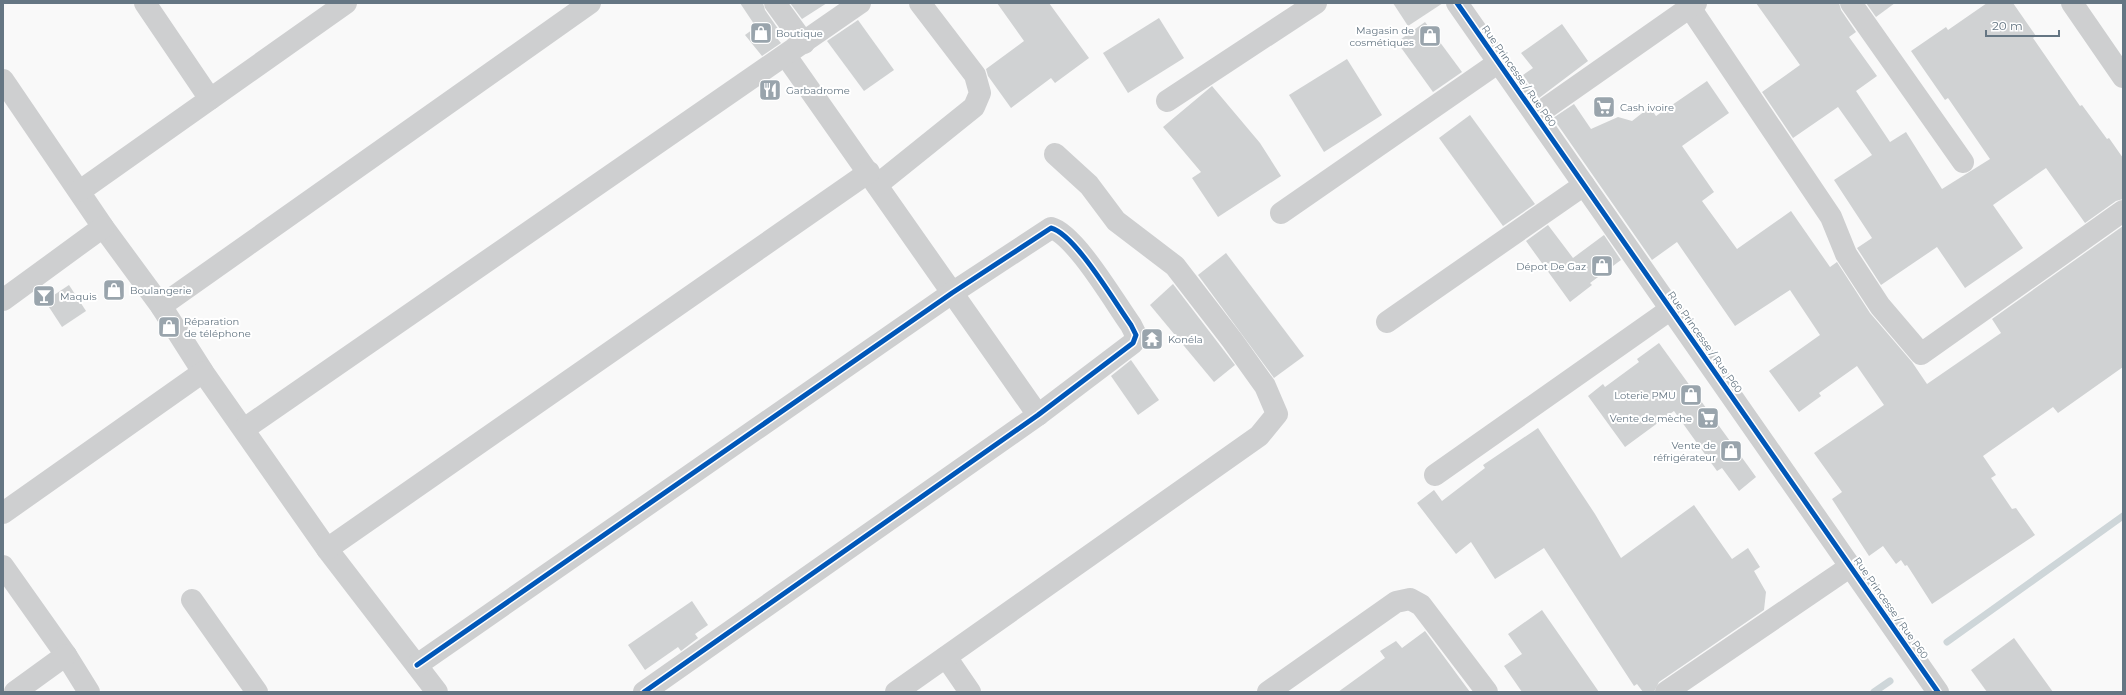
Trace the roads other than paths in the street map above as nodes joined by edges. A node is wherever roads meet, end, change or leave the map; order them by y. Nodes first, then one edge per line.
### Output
1 (145, 3) edge
2 (590, 3) edge
3 (775, 3) edge
4 (860, 3) edge
5 (920, 3) edge
6 (1316, 3) edge
7 (1457, 3) edge
8 (1850, 3) edge
9 (2072, 3) edge
10 (1691, 4) edge
11 (340, 5) edge
12 (804, 43) junction
13 (786, 56) junction
14 (1499, 62) junction
15 (2123, 77) edge
16 (3, 80) edge
17 (210, 99) junction
18 (1167, 101) dead end
19 (10, 104) edge
20 (1536, 116) junction
21 (1055, 154) dead end
22 (1963, 162) dead end
23 (873, 179) junction
24 (1584, 185) junction
25 (80, 191) junction
26 (2123, 211) edge
27 (1281, 213) dead end
28 (103, 227) junction
29 (952, 293) junction
30 (3, 300) edge
31 (161, 306) junction
32 (1671, 309) junction
33 (1387, 322) dead end
34 (203, 372) junction
35 (1038, 415) junction
36 (244, 429) junction
37 (1435, 475) dead end
38 (3, 513) edge
39 (328, 549) junction
40 (3, 566) edge
41 (1851, 566) junction
42 (192, 600) dead end
43 (66, 655) junction
44 (946, 657) junction
45 (417, 666) junction
46 (15, 692) edge
47 (89, 692) edge
48 (257, 692) edge
49 (437, 692) edge
50 (644, 692) edge
51 (896, 692) edge
52 (970, 692) edge
53 (1268, 692) edge
54 (1487, 692) edge
55 (1666, 692) edge
56 (1938, 692) edge

1 - 17 street
2 - 31 street
3 - 12 street
4 - 12 street
5 - 23 street
6 - 18 street
7 - 14 street, Rue Princesse / Rue P60
8 - 22 street
9 - 15 street
10 - 20 street
10 - 26 street
11 - 17 street
12 - 13 street
13 - 23 street
13 - 36 street
14 - 20 street, Rue Princesse / Rue P60
14 - 27 street
16 - 19 street
17 - 25 street
19 - 25 street
20 - 24 street, Rue Princesse / Rue P60
21 - 44 street
23 - 29 street
23 - 39 street
24 - 32 street, Rue Princesse / Rue P60
24 - 33 street
25 - 28 street
28 - 30 street
28 - 31 street
29 - 35 street
29 - 35 street
29 - 45 street
31 - 34 street
32 - 37 street
32 - 41 street, Rue Princesse / Rue P60
34 - 36 street
34 - 38 street
35 - 50 street
36 - 39 street
39 - 45 street
40 - 43 street
41 - 55 street
41 - 56 street, Rue Princesse / Rue P60
42 - 48 street
43 - 46 street
43 - 47 street
44 - 51 street
44 - 52 street
45 - 49 street
53 - 54 street

